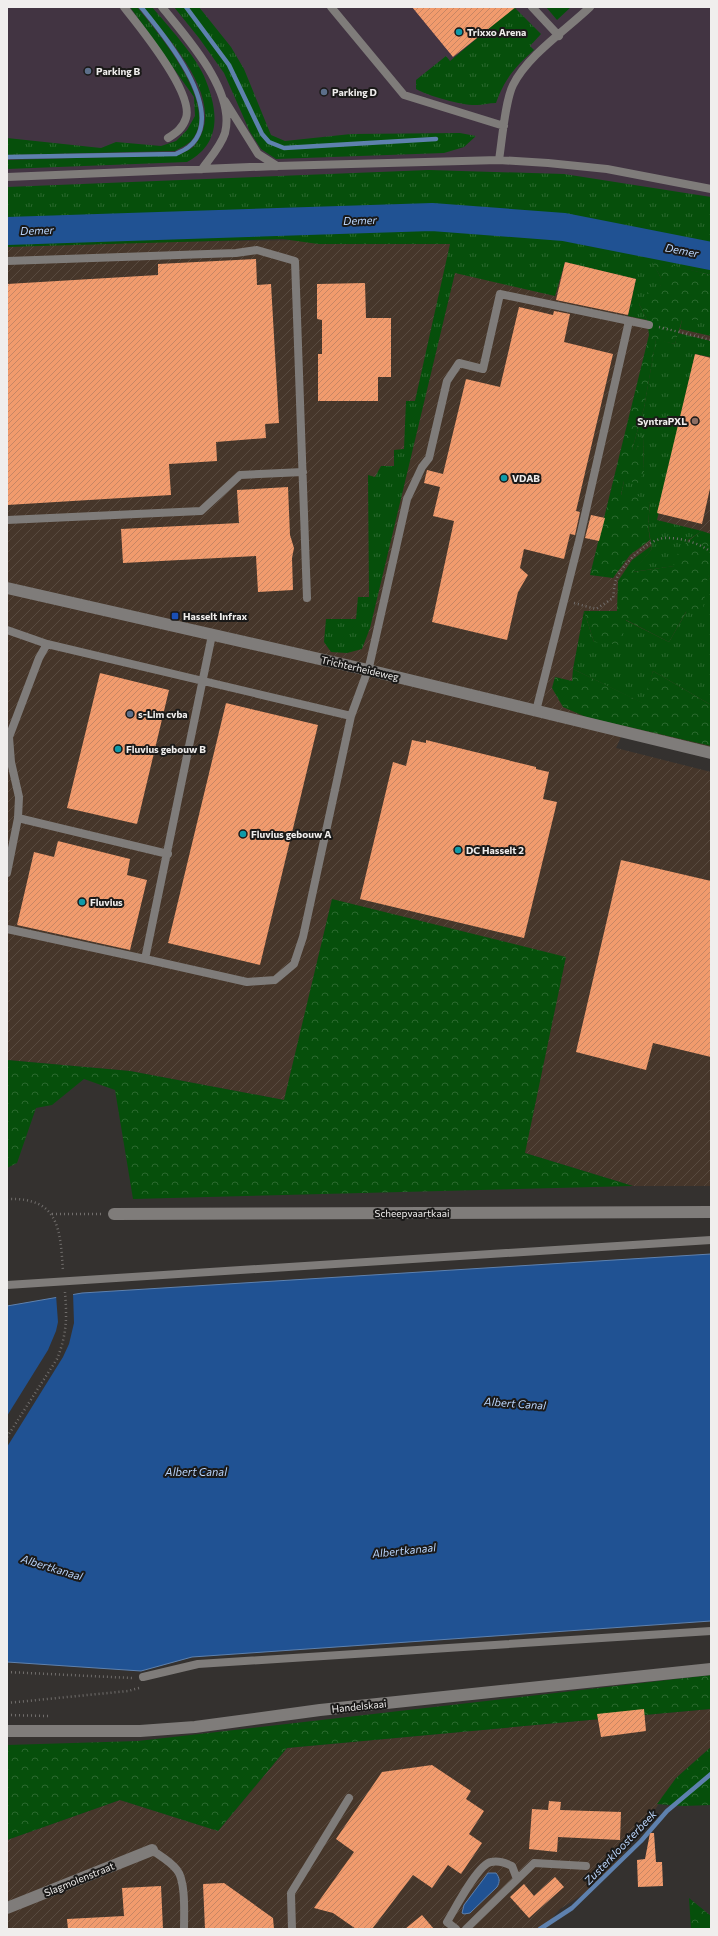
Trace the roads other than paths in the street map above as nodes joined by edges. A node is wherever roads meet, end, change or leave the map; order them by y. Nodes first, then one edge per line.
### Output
1 (124, 7) edge
2 (162, 7) edge
3 (331, 7) edge
4 (532, 7) edge
5 (590, 7) edge
6 (558, 36) junction
7 (223, 98) junction
8 (504, 126) junction
9 (168, 138) dead end
10 (500, 160) junction
11 (277, 166) junction
12 (202, 169) junction
13 (7, 177) edge
14 (711, 189) edge
15 (7, 261) edge
16 (629, 321) junction
17 (650, 325) road end
18 (303, 472) junction
19 (7, 520) edge
20 (7, 588) edge
21 (307, 598) dead end
22 (7, 630) edge
23 (212, 635) junction
24 (48, 644) junction
25 (368, 670) junction
26 (202, 682) junction
27 (536, 711) junction
28 (351, 716) junction
29 (711, 753) edge
30 (18, 818) junction
31 (168, 854) junction
32 (7, 873) edge
33 (7, 929) edge
34 (146, 959) junction
35 (711, 1212) edge
36 (114, 1214) road end
37 (711, 1240) edge
38 (7, 1285) edge
39 (711, 1631) edge
40 (711, 1669) edge
41 (143, 1677) road end
42 (7, 1731) edge
43 (349, 1798) dead end
44 (152, 1850) joint
45 (586, 1866) dead end
46 (517, 1880) junction
47 (7, 1908) edge
48 (184, 1929) edge
49 (292, 1929) edge
50 (456, 1929) edge
51 (466, 1929) edge

1 - 9 lane
2 - 7 lane
3 - 8 lane
4 - 6 lane
5 - 6 lane
6 - 8 lane
7 - 11 lane
7 - 12 lane
8 - 10 lane
10 - 11 lane
10 - 14 lane
11 - 12 lane
12 - 13 lane
15 - 18 lane
16 - 17 lane
16 - 25 lane
16 - 27 lane
18 - 19 lane
18 - 21 lane
20 - 23 street, Trichterheideweg
22 - 24 lane
23 - 25 street, Trichterheideweg
23 - 26 lane
24 - 26 lane
24 - 30 lane
25 - 27 street, Trichterheideweg
25 - 28 lane
26 - 28 lane
26 - 31 lane
27 - 29 street, Trichterheideweg
28 - 34 lane
30 - 31 lane
30 - 32 lane
31 - 34 lane
33 - 34 lane
35 - 36 street, Scheepvaartkaai
37 - 38 lane
39 - 41 lane
40 - 42 street, Handelskaai
43 - 49 lane
44 - 47 street, Slagmolenstraat
44 - 48 lane
45 - 46 lane
46 - 50 lane
46 - 51 lane

